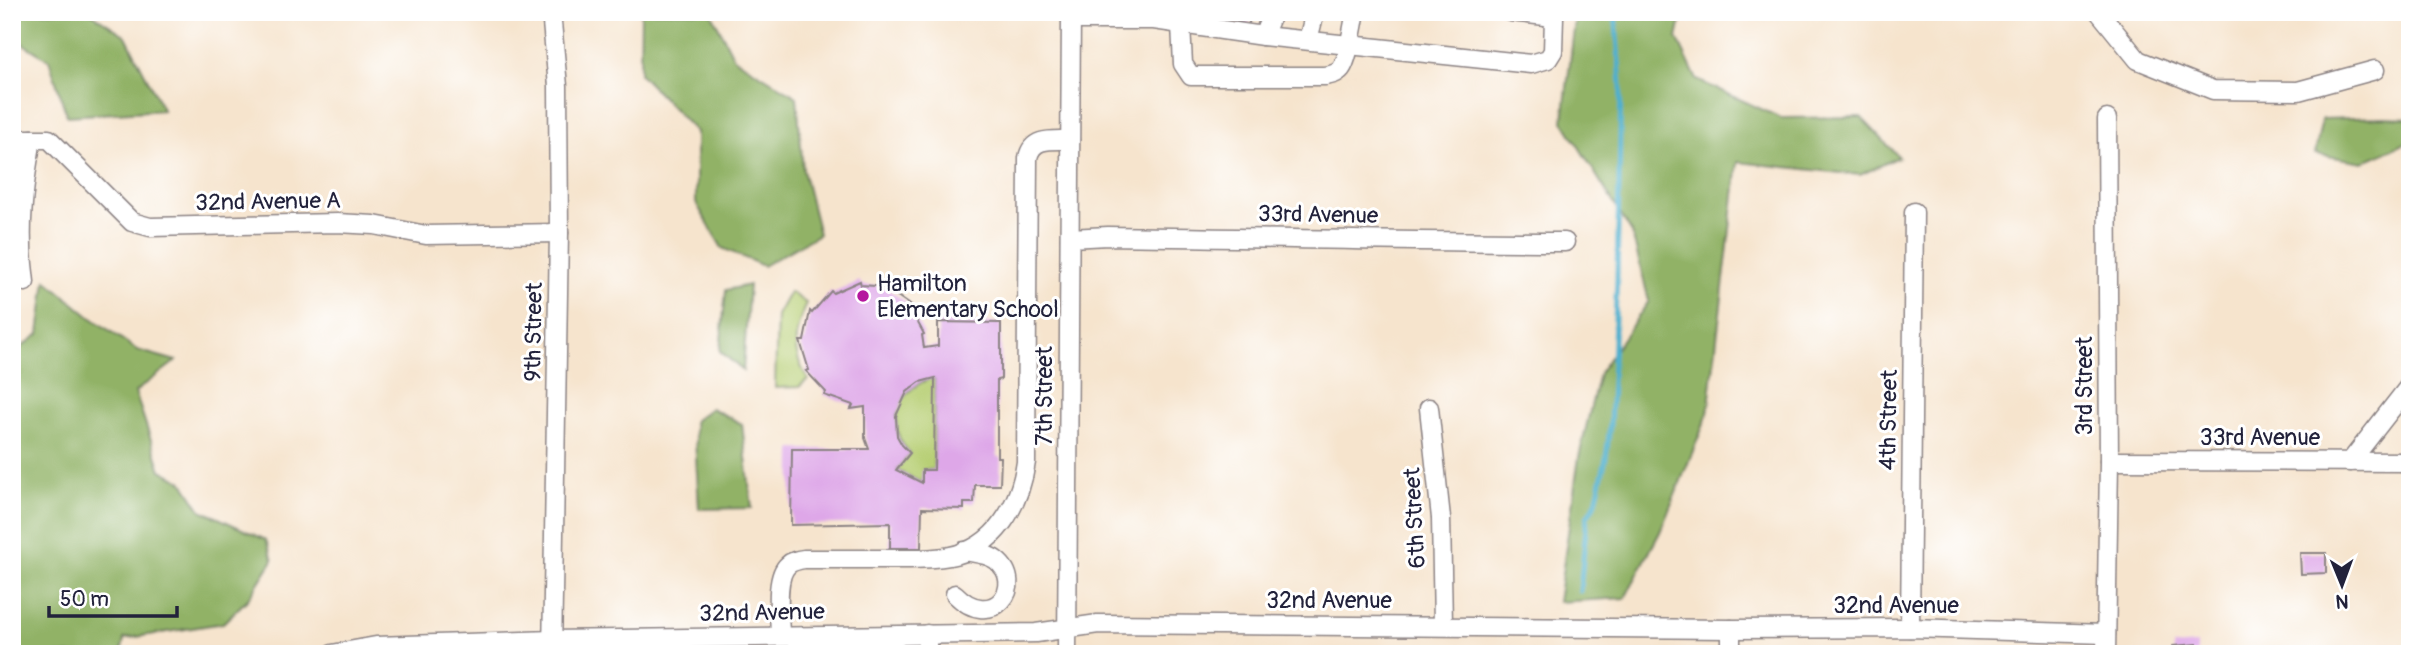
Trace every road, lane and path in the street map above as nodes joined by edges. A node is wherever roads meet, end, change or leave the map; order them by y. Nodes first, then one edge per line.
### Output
1 (551, 12) edge
2 (1273, 12) edge
3 (1315, 12) edge
4 (1356, 12) edge
5 (1512, 12) edge
6 (2099, 12) edge
7 (1554, 14) edge
8 (1070, 16) edge
9 (1181, 25) junction
10 (1263, 36) junction
11 (1308, 40) junction
12 (1348, 43) junction
13 (2375, 70) dead end
14 (2107, 119) dead end
15 (12, 139) edge
16 (32, 139) junction
17 (1070, 140) junction
18 (1914, 212) dead end
19 (559, 233) junction
20 (1070, 238) junction
21 (1565, 242) dead end
22 (25, 282) dead end
23 (2410, 385) edge
24 (1429, 408) dead end
25 (2109, 461) junction
26 (2350, 462) junction
27 (2410, 462) edge
28 (964, 551) junction
29 (955, 594) dead end
30 (1443, 625) junction
31 (1069, 628) junction
32 (1910, 628) junction
33 (1731, 629) junction
34 (2106, 634) junction
35 (927, 635) junction
36 (791, 642) edge
37 (552, 647) edge
38 (332, 654) edge
39 (927, 654) edge
40 (1068, 654) edge
41 (1731, 654) edge
42 (2106, 654) edge

1 - 19 street, 9th Street
2 - 10 street
3 - 11 street
4 - 12 street
5 - 7 street
6 - 13 street
7 - 12 street
8 - 9 street
8 - 17 street, 7th Street
9 - 10 street
9 - 12 street
10 - 11 street
11 - 12 street
14 - 25 street, 3rd Street
15 - 16 street, 32nd Avenue A
16 - 19 street, 32nd Avenue A
16 - 22 street
17 - 20 street, 7th Street
17 - 28 street
18 - 32 street, 4th Street
19 - 37 street, 9th Street
20 - 21 street, 33rd Avenue
20 - 31 street, 7th Street
23 - 26 street
24 - 30 street, 6th Street
25 - 26 street, 33rd Avenue
25 - 34 street, 3rd Street
26 - 27 street, 33rd Avenue
28 - 29 street
28 - 36 street
30 - 31 street, 32nd Avenue
30 - 33 street, 32nd Avenue
31 - 35 street, 32nd Avenue
31 - 40 street, 7th Street
32 - 33 street, 32nd Avenue
32 - 34 street, 32nd Avenue
33 - 41 street
34 - 42 street, 3rd Street
35 - 36 street, 32nd Avenue
35 - 39 street
36 - 37 street, 32nd Avenue
37 - 38 street, 32nd Avenue

